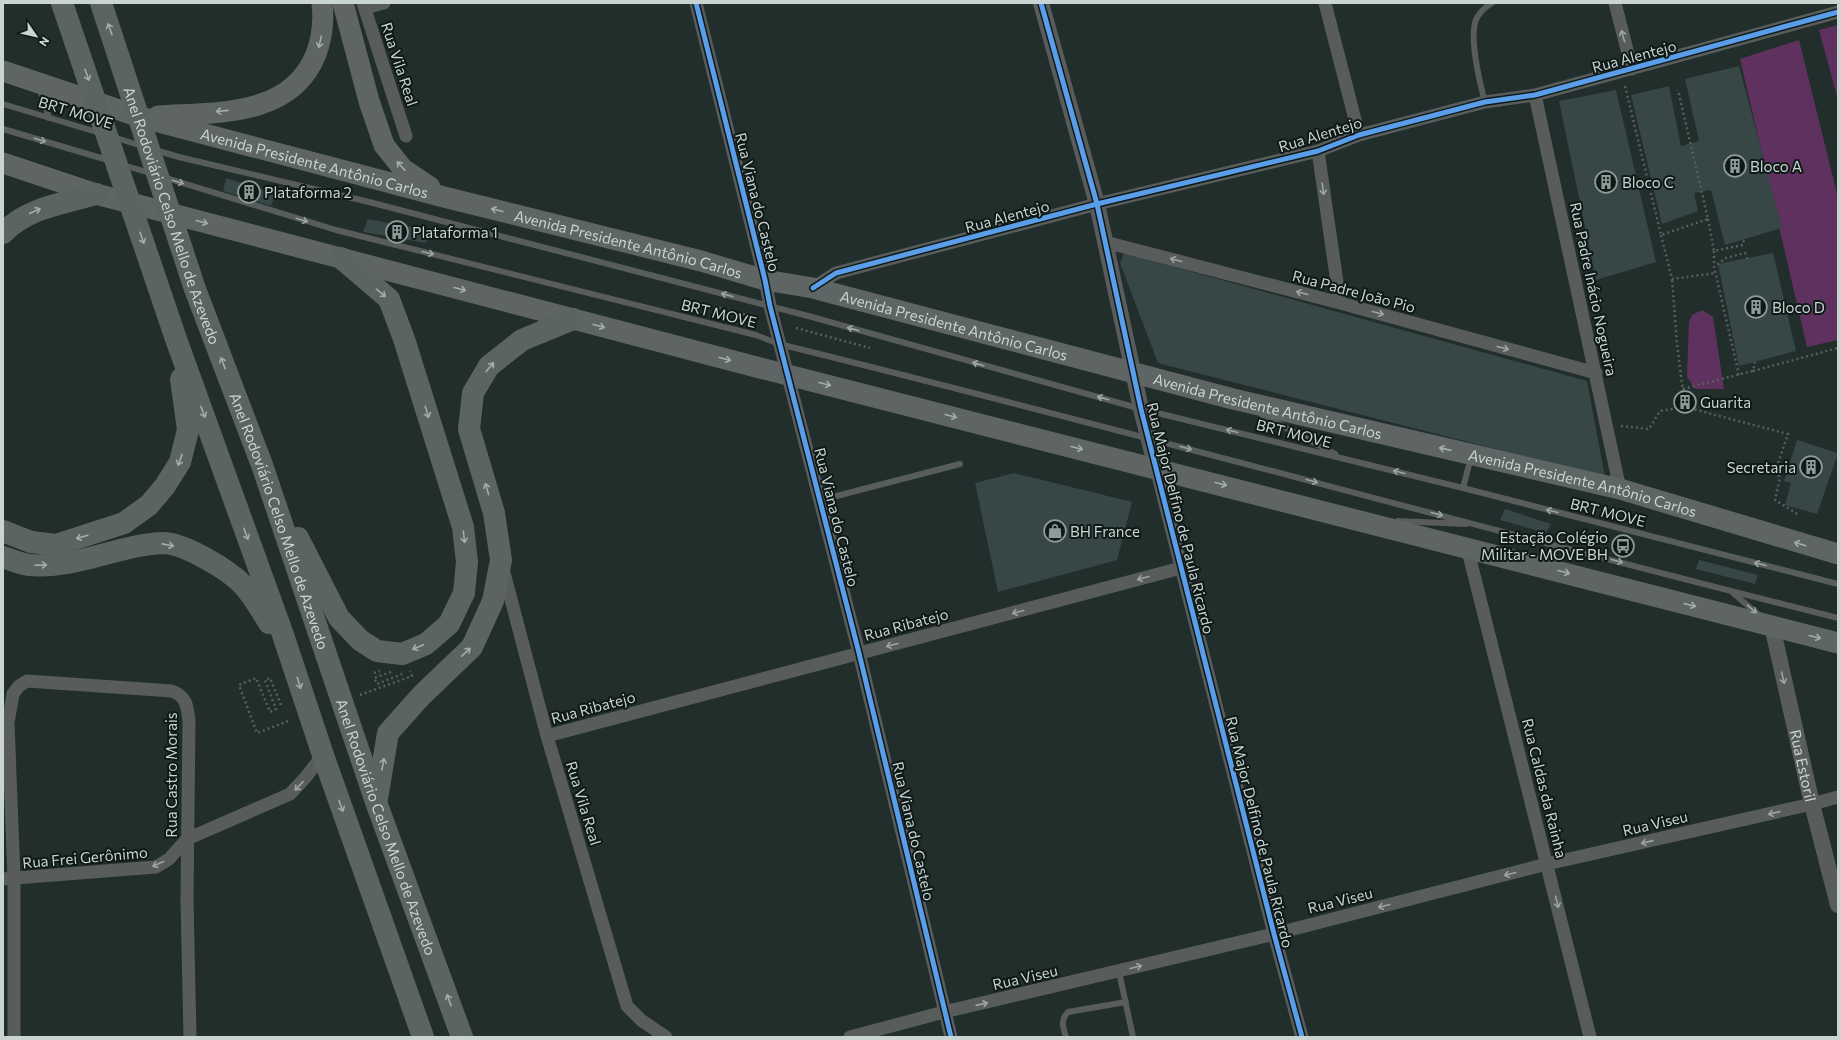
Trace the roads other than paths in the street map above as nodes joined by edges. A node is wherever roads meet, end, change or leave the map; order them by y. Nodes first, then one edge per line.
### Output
1 (62, 3) edge
2 (100, 3) edge
3 (322, 3) edge
4 (344, 3) edge
5 (384, 3) edge
6 (696, 3) edge
7 (1042, 3) edge
8 (1325, 3) edge
9 (1492, 3) edge
10 (1615, 3) edge
11 (364, 6) edge
12 (1838, 12) edge
13 (3, 64) edge
14 (1627, 70) junction
15 (3, 71) edge
16 (37, 82) junction
17 (1536, 95) junction
18 (1485, 102) junction
19 (3, 104) edge
20 (140, 117) junction
21 (49, 118) junction
22 (3, 129) edge
23 (1359, 134) junction
24 (406, 136) dead end
25 (1318, 150) junction
26 (3, 163) edge
27 (96, 194) junction
28 (444, 196) junction
29 (1097, 204) junction
30 (3, 233) edge
31 (1104, 242) junction
32 (341, 258) junction
33 (765, 280) junction
34 (813, 288) junction
35 (1340, 303) junction
36 (770, 306) junction
37 (573, 319) junction
38 (176, 338) junction
39 (779, 344) junction
40 (1134, 373) junction
41 (1596, 373) junction
42 (787, 375) junction
43 (1233, 399) junction
44 (1141, 409) junction
45 (1148, 438) junction
46 (1472, 455) junction
47 (1344, 458) junction
48 (960, 464) dead end
49 (262, 465) junction
50 (1156, 468) junction
51 (1463, 488) junction
52 (1620, 490) junction
53 (821, 500) junction
54 (1362, 520) junction
55 (1385, 521) dead end
56 (1393, 521) dead end
57 (1477, 524) junction
58 (3, 531) edge
59 (1467, 547) junction
60 (1838, 554) edge
61 (3, 558) edge
62 (501, 560) junction
63 (1181, 568) junction
64 (1838, 584) edge
65 (1732, 592) junction
66 (1838, 618) edge
67 (1772, 626) junction
68 (1838, 643) edge
69 (859, 653) junction
70 (291, 660) junction
71 (547, 736) junction
72 (323, 755) junction
73 (1838, 796) edge
74 (376, 802) junction
75 (1812, 804) junction
76 (187, 839) junction
77 (1547, 864) junction
78 (8, 879) edge
79 (1838, 905) edge
80 (1274, 934) junction
81 (1119, 972) junction
82 (1126, 1002) junction
83 (944, 1012) junction
84 (14, 1037) edge
85 (190, 1037) edge
86 (423, 1037) edge
87 (462, 1037) edge
88 (666, 1037) edge
89 (850, 1037) edge
90 (951, 1037) edge
91 (1066, 1037) edge
92 (1133, 1037) edge
93 (1302, 1037) edge
94 (1590, 1037) edge

1 -> 38 highway
49 -> 2 highway, Anel Rodoviário Celso Mello de Azevedo
3 -> 20 highway
28 -> 4 highway
5 - 11 street
6 - 33 street, Rua Viana do Castelo
7 - 29 street, Rua Major Delfino de Paula Ricardo
8 - 23 street
9 - 18 lane
14 -> 10 street
11 - 24 street, Rua Vila Real
12 - 14 street, Rua Alentejo
13 - 16 highway
14 - 17 street, Rua Alentejo
15 - 16 highway, Avenida Presidente Antônio Carlos
16 - 20 highway, Avenida Presidente Antônio Carlos
16 - 21 lane
17 - 18 street, Rua Alentejo
17 - 41 street, Rua Padre Inácio Nogueira
18 - 23 street, Rua Alentejo
19 - 21 lane, BRT MOVE
20 - 28 highway, Avenida Presidente Antônio Carlos
36 -> 21 lane, BRT MOVE
22 -> 39 lane, BRT MOVE
23 - 25 street, Rua Alentejo
25 - 29 street, Rua Alentejo
25 -> 35 street
26 - 27 highway
30 -> 27 highway
27 -> 32 highway
33 -> 28 highway, Avenida Presidente Antônio Carlos
29 - 31 street, Rua Major Delfino de Paula Ricardo
29 - 34 street, Rua Alentejo
35 -> 31 street, Rua Padre João Pio
31 - 40 street, Rua Major Delfino de Paula Ricardo
32 -> 37 highway
32 -> 49 highway
33 - 34 highway, Avenida Presidente Antônio Carlos
33 - 36 street, Rua Viana do Castelo
34 - 40 highway, Avenida Presidente Antônio Carlos
35 -> 41 street, Rua Padre João Pio
36 - 39 street, Rua Viana do Castelo
44 -> 36 lane, BRT MOVE
37 -> 42 highway
62 -> 37 highway
38 -> 58 highway
38 -> 70 highway
39 - 42 street, Rua Viana do Castelo
39 - 45 lane, BRT MOVE
40 - 43 highway, Avenida Presidente Antônio Carlos
40 - 44 street, Rua Major Delfino de Paula Ricardo
41 - 52 street, Rua Padre Inácio Nogueira
42 -> 50 highway
42 - 53 street, Rua Viana do Castelo
46 -> 43 highway, Avenida Presidente Antônio Carlos
43 - 47 lane
44 - 45 street, Rua Major Delfino de Paula Ricardo
47 -> 44 lane, BRT MOVE
45 - 50 street, Rua Major Delfino de Paula Ricardo
45 -> 57 lane, BRT MOVE
46 - 51 lane
46 - 52 highway, Avenida Presidente Antônio Carlos
51 -> 47 lane, BRT MOVE
48 - 53 lane
49 - 74 highway, Anel Rodoviário Celso Mello de Azevedo
50 -> 54 highway
50 - 63 street, Rua Major Delfino de Paula Ricardo
64 -> 51 lane, BRT MOVE
60 -> 52 highway, Avenida Presidente Antônio Carlos
53 - 69 street, Rua Viana do Castelo
54 - 55 lane
54 - 59 highway
56 - 57 lane, BRT MOVE
57 -> 65 lane, BRT MOVE
59 -> 67 highway
59 - 77 street, Rua Caldas da Rainha
61 -> 70 highway
62 - 71 street, Rua Vila Real
74 -> 62 highway
63 -> 69 street, Rua Ribatejo
63 - 80 street, Rua Major Delfino de Paula Ricardo
65 - 66 lane, BRT MOVE
65 -> 67 lane, BRT MOVE
67 -> 68 highway
67 -> 75 street, Rua Estoril
69 - 71 street, Rua Ribatejo
69 - 83 street, Rua Viana do Castelo
70 -> 72 highway
71 - 88 street, Rua Vila Real
72 -> 76 street, Rua Frei Gerônimo
72 -> 86 highway
73 - 75 street, Rua Viseu
87 -> 74 highway, Anel Rodoviário Celso Mello de Azevedo
75 -> 77 street, Rua Viseu
75 - 79 street, Rua Estoril
76 -> 78 street, Rua Frei Gerônimo
76 - 78 street, Rua Castro Morais
76 - 85 street, Rua Castro Morais
77 -> 80 street, Rua Viseu
77 -> 94 street, Rua Caldas da Rainha
78 - 84 street
81 -> 80 street, Rua Viseu
80 - 93 street, Rua Major Delfino de Paula Ricardo
81 - 82 lane
83 -> 81 street, Rua Viseu
82 - 91 lane
82 - 92 lane
83 - 89 street, Rua Viseu
83 - 90 street, Rua Viana do Castelo

